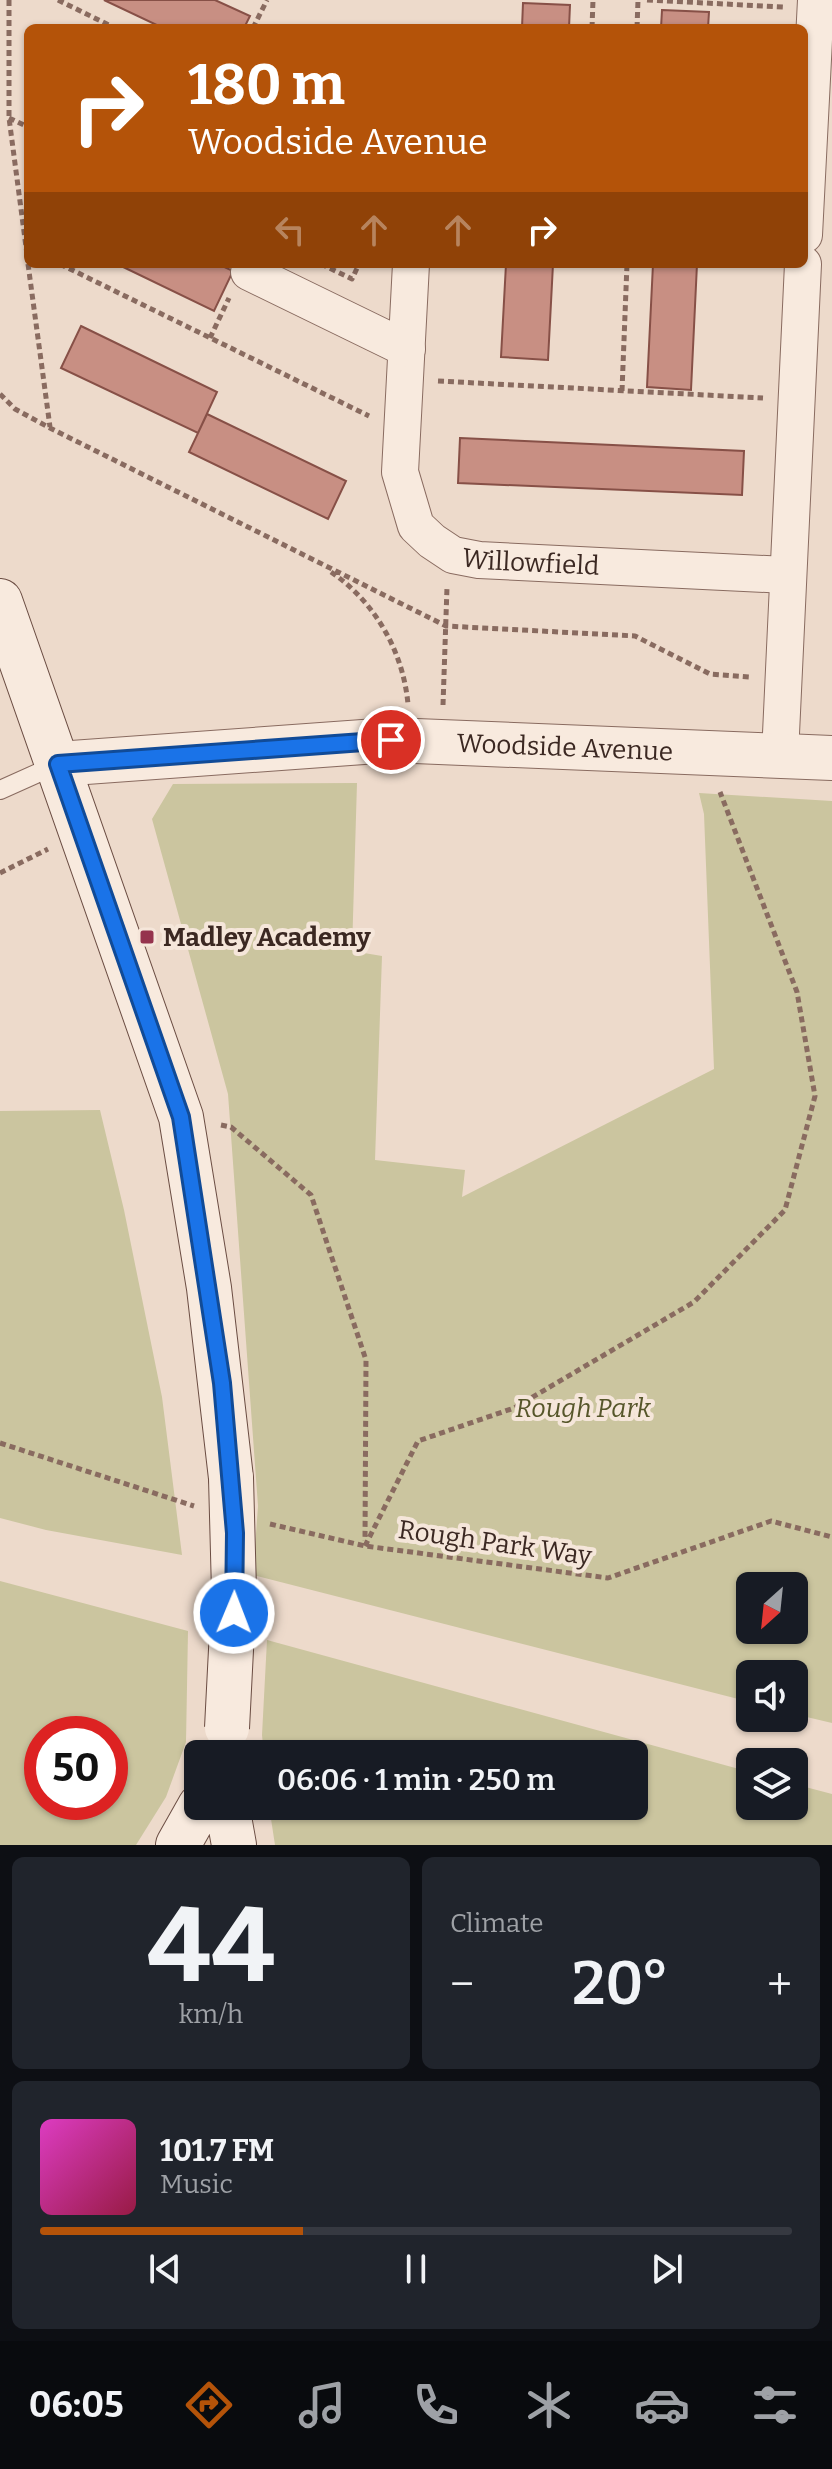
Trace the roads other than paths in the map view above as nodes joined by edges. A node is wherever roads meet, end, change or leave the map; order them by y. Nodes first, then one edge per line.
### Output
1 (816, 4) edge
2 (808, 158) edge
3 (808, 248) edge
4 (832, 250) edge
5 (411, 268) edge
6 (803, 268) edge
7 (249, 272) dead end
8 (406, 364) junction
9 (786, 575) junction
10 (0, 601) edge
11 (780, 755) junction
12 (832, 758) edge
13 (58, 764) junction
14 (0, 790) edge
15 (224, 1740) edge
16 (192, 1820) edge
17 (230, 1820) edge
18 (178, 1845) edge
19 (234, 1845) edge

1 - 2 street
3 - 4 street
5 - 8 street, Willowfield
6 - 9 street
7 - 8 street
8 - 9 street, Willowfield
9 - 11 street
10 - 13 main road
11 - 12 main road, Woodside Avenue
11 - 13 main road, Woodside Avenue
13 - 14 lane
13 - 15 main road, bridge
16 - 18 main road
17 - 19 main road

